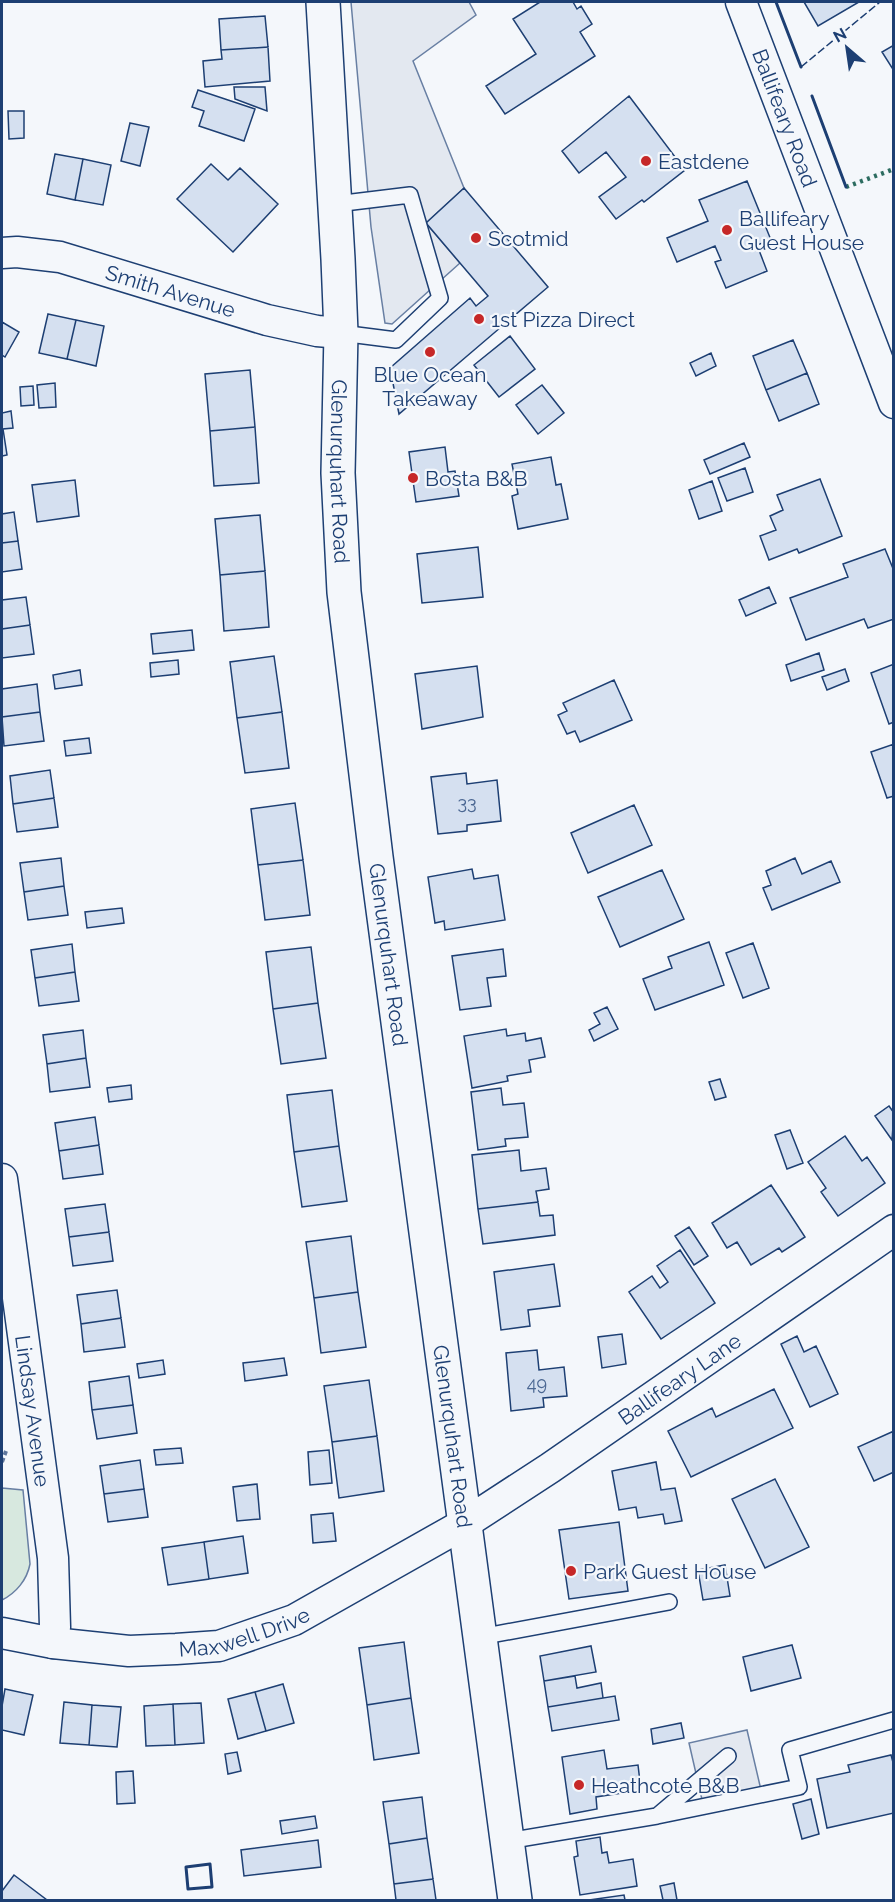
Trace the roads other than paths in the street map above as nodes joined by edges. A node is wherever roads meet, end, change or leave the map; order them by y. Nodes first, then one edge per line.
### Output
1 (323, 2) edge
2 (741, 2) edge
3 (336, 204) junction
4 (2, 253) edge
5 (341, 333) junction
6 (894, 403) edge
7 (2, 1179) edge
8 (894, 1230) edge
9 (464, 1524) junction
10 (669, 1602) dead end
11 (2, 1633) edge
12 (480, 1637) junction
13 (53, 1643) junction
14 (894, 1720) edge
15 (728, 1755) dead end
16 (657, 1816) junction
17 (507, 1841) junction
18 (515, 1900) edge

1 - 3 highway, Glenurquhart Road
2 - 6 street, Ballifeary Road
3 - 5 highway, Glenurquhart Road
3 - 5 lane
4 - 5 street, Smith Avenue
5 - 9 highway, Glenurquhart Road
7 - 13 street, Lindsay Avenue
8 - 9 street, Ballifeary Lane
9 - 12 highway, Glenurquhart Road
9 - 13 street, Maxwell Drive
10 - 12 lane
11 - 13 street, Maxwell Drive
12 - 17 highway, Glenurquhart Road
14 - 16 lane
15 - 16 lane
16 - 17 lane
17 - 18 highway, Glenurquhart Road

